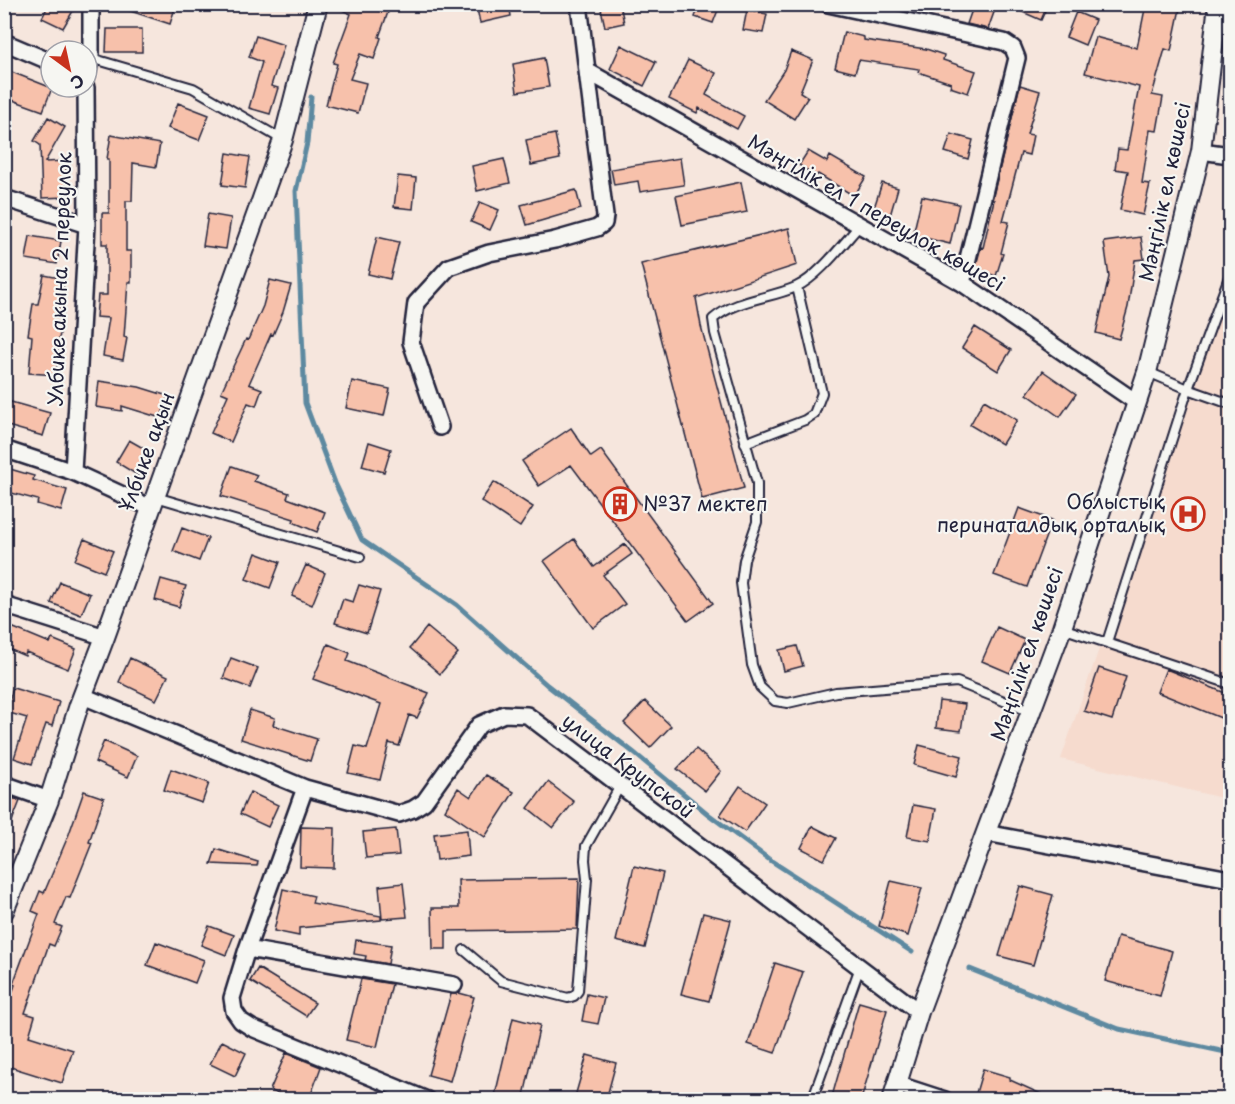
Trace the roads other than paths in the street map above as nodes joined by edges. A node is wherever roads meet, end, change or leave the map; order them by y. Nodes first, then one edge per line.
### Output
1 (92, 4) edge
2 (318, 4) edge
3 (579, 4) edge
4 (828, 4) edge
5 (1218, 4) edge
6 (91, 39) edge
7 (4, 42) edge
8 (39, 57) edge
9 (99, 60) edge
10 (587, 71) junction
11 (86, 99) edge
12 (283, 140) junction
13 (1201, 151) junction
14 (1230, 155) edge
15 (4, 198) edge
16 (87, 225) junction
17 (860, 225) junction
18 (1230, 274) edge
19 (962, 283) junction
20 (797, 286) junction
21 (1147, 372) junction
22 (1188, 389) junction
23 (1136, 402) junction
24 (1230, 404) edge
25 (440, 427) dead end
26 (745, 442) junction
27 (4, 449) edge
28 (73, 472) junction
29 (153, 502) junction
30 (360, 557) dead end
31 (4, 605) edge
32 (1062, 628) junction
33 (105, 637) junction
34 (1107, 642) junction
35 (1230, 684) edge
36 (83, 696) junction
37 (1032, 712) junction
38 (4, 784) edge
39 (620, 786) junction
40 (305, 788) junction
41 (49, 800) junction
42 (986, 833) junction
43 (1230, 879) edge
44 (4, 911) edge
45 (247, 949) junction
46 (464, 950) dead end
47 (860, 967) junction
48 (454, 985) dead end
49 (919, 1012) junction
50 (894, 1092) edge
51 (427, 1100) edge
52 (812, 1100) edge
53 (945, 1100) edge

1 - 6 street
2 - 12 street, Ұлбике ақын
3 - 10 street
4 - 19 street
5 - 13 street, Мәңгілік ел көшесі
7 - 8 street
9 - 12 lane
10 - 17 street, Мәңгілік ел 1 переулок көшесі
10 - 25 street
11 - 16 street, Улбике акына 2 переулок
12 - 29 street, Ұлбике ақын
13 - 14 street
13 - 21 street, Мәңгілік ел көшесі
15 - 16 street
16 - 28 street, Улбике акына 2 переулок
17 - 19 street, Мәңгілік ел 1 переулок көшесі
17 - 20 lane
18 - 22 lane
19 - 23 street, Мәңгілік ел 1 переулок көшесі
20 - 26 lane
20 - 26 lane
21 - 22 lane
21 - 23 street, Мәңгілік ел көшесі
22 - 24 lane
22 - 34 lane
23 - 32 street, Мәңгілік ел көшесі
26 - 37 lane
27 - 28 street
28 - 29 street
29 - 30 lane
29 - 33 street, Ұлбике ақын
31 - 33 street
32 - 34 lane
32 - 37 street, Мәңгілік ел көшесі
33 - 36 street, Ұлбике ақын
34 - 35 lane
36 - 40 street, улица Крупской
36 - 41 street, Ұлбике ақын
37 - 42 street, Мәңгілік ел көшесі
38 - 41 street
39 - 40 street, улица Крупской
39 - 46 lane
39 - 47 street, улица Крупской
40 - 45 street
41 - 44 street, Ұлбике ақын
42 - 43 street
42 - 49 street, Мәңгілік ел көшесі
45 - 48 street
45 - 51 street
47 - 49 street, улица Крупской
47 - 52 lane
49 - 50 street, Мәңгілік ел көшесі
50 - 53 street

